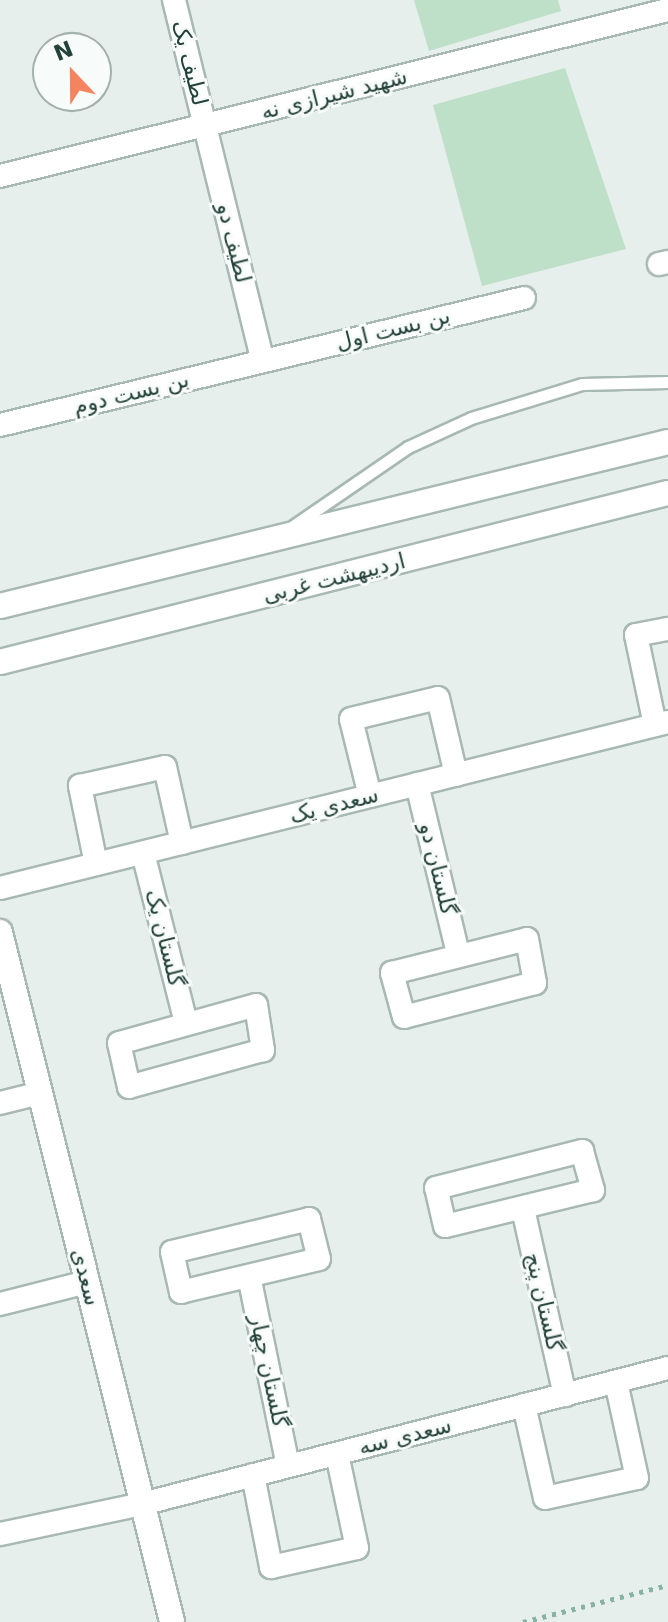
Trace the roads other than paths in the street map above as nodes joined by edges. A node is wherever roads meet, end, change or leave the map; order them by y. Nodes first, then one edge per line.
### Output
1 (174, 0) edge
2 (668, 10) edge
3 (205, 126) junction
4 (0, 176) edge
5 (524, 298) dead end
6 (263, 361) junction
7 (668, 382) edge
8 (0, 425) edge
9 (668, 442) edge
10 (668, 493) edge
11 (277, 538) junction
12 (0, 606) edge
13 (668, 629) edge
14 (0, 662) edge
15 (662, 723) edge
16 (456, 775) junction
17 (417, 784) junction
18 (370, 796) junction
19 (182, 843) junction
20 (143, 853) junction
21 (96, 864) junction
22 (0, 888) edge
23 (0, 932) edge
24 (458, 954) junction
25 (186, 1023) junction
26 (40, 1093) junction
27 (0, 1103) edge
28 (523, 1209) junction
29 (249, 1276) junction
30 (87, 1282) junction
31 (0, 1304) edge
32 (668, 1368) edge
33 (616, 1382) junction
34 (565, 1395) junction
35 (524, 1405) junction
36 (337, 1454) junction
37 (288, 1466) junction
38 (253, 1475) junction
39 (142, 1504) junction
40 (0, 1534) edge
41 (172, 1622) edge

1 - 3 street, لطیف یک
2 - 3 street, شهید شیرازی نه
3 - 4 street, شهید شیرازی نه
3 - 6 street, لطیف دو
5 - 6 street, بن بست اول
6 - 8 street, بن بست دوم
7 - 11 lane
9 - 11 main road
10 - 14 main road, اردیبهشت غربی
11 - 12 main road
13 - 15 street
15 - 16 street, سعدی یک
16 - 17 street, سعدی یک
16 - 18 street
17 - 18 street, سعدی یک
17 - 24 street, گلستان دو
18 - 19 street, سعدی یک
19 - 20 street, سعدی یک
19 - 21 street
20 - 21 street, سعدی یک
20 - 25 street, گلستان یک
21 - 22 street, سعدی یک
23 - 26 main road, سعدی
24 - 24 street
25 - 25 street
26 - 27 street
26 - 30 main road, سعدی
28 - 28 street
28 - 34 street, گلستان پنج
29 - 29 street
29 - 37 street, گلستان چهار
30 - 31 street
30 - 39 main road, سعدی
32 - 33 street, سعدی سه
33 - 34 street, سعدی سه
33 - 35 street
34 - 35 street, سعدی سه
35 - 36 street, سعدی سه
36 - 37 street, سعدی سه
36 - 38 street
37 - 38 street, سعدی سه
38 - 39 street, سعدی سه
39 - 40 street, سعدی سه
39 - 41 main road, سعدی

